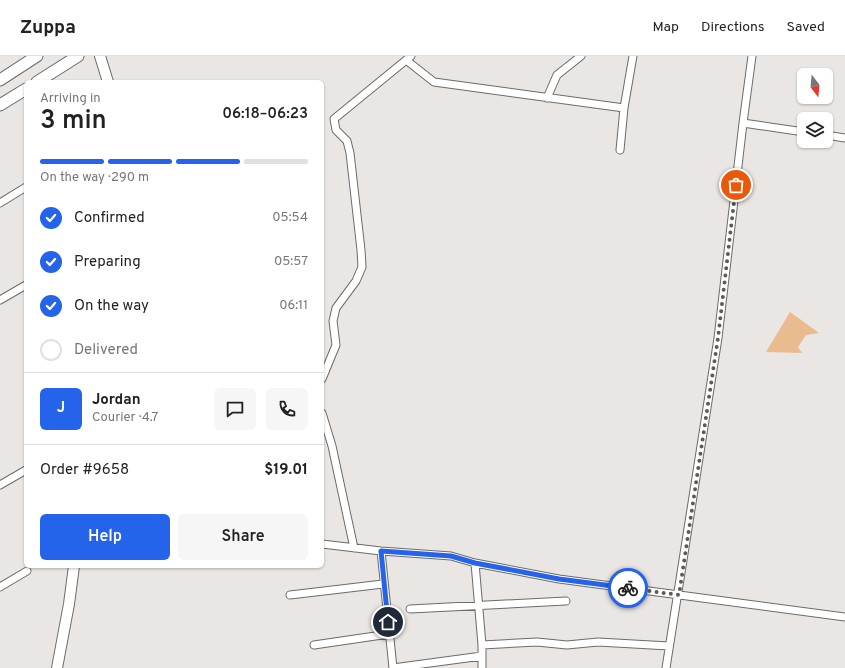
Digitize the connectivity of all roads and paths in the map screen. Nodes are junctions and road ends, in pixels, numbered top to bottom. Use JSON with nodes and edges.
{"nodes":[{"id":1,"x":37,"y":56,"type":"edge"},
{"id":2,"x":78,"y":56,"type":"edge"},
{"id":3,"x":100,"y":56,"type":"edge"},
{"id":4,"x":581,"y":56,"type":"edge"},
{"id":5,"x":633,"y":56,"type":"edge"},
{"id":6,"x":752,"y":56,"type":"edge"},
{"id":7,"x":409,"y":58,"type":"edge"},
{"id":8,"x":0,"y":80,"type":"edge"},
{"id":9,"x":40,"y":80,"type":"edge"},
{"id":10,"x":107,"y":80,"type":"edge"},
{"id":11,"x":24,"y":90,"type":"edge"},
{"id":12,"x":547,"y":98,"type":"junction"},
{"id":13,"x":0,"y":105,"type":"edge"},
{"id":14,"x":624,"y":108,"type":"junction"},
{"id":15,"x":743,"y":123,"type":"junction"},
{"id":16,"x":797,"y":131,"type":"edge"},
{"id":17,"x":833,"y":136,"type":"edge"},
{"id":18,"x":845,"y":138,"type":"edge"},
{"id":19,"x":620,"y":150,"type":"dead end"},
{"id":20,"x":24,"y":187,"type":"edge"},
{"id":21,"x":0,"y":203,"type":"edge"},
{"id":22,"x":24,"y":286,"type":"edge"},
{"id":23,"x":0,"y":300,"type":"edge"},
{"id":24,"x":324,"y":374,"type":"edge"},
{"id":25,"x":324,"y":419,"type":"edge"},
{"id":26,"x":24,"y":471,"type":"edge"},
{"id":27,"x":0,"y":485,"type":"edge"},
{"id":28,"x":324,"y":544,"type":"edge"},
{"id":29,"x":354,"y":548,"type":"junction"},
{"id":30,"x":381,"y":551,"type":"junction"},
{"id":31,"x":475,"y":563,"type":"junction"},
{"id":32,"x":74,"y":568,"type":"edge"},
{"id":33,"x":27,"y":571,"type":"dead end"},
{"id":34,"x":383,"y":584,"type":"junction"},
{"id":35,"x":0,"y":587,"type":"edge"},
{"id":36,"x":290,"y":595,"type":"dead end"},
{"id":37,"x":679,"y":595,"type":"junction"},
{"id":38,"x":566,"y":601,"type":"dead end"},
{"id":39,"x":478,"y":605,"type":"junction"},
{"id":40,"x":410,"y":609,"type":"dead end"},
{"id":41,"x":845,"y":617,"type":"edge"},
{"id":42,"x":389,"y":634,"type":"junction"},
{"id":43,"x":314,"y":645,"type":"dead end"},
{"id":44,"x":482,"y":645,"type":"junction"},
{"id":45,"x":669,"y":646,"type":"junction"},
{"id":46,"x":482,"y":656,"type":"junction"},
{"id":47,"x":56,"y":668,"type":"edge"},
{"id":48,"x":393,"y":668,"type":"edge"},
{"id":49,"x":482,"y":668,"type":"edge"},
{"id":50,"x":666,"y":668,"type":"edge"}],
"edges":[{"from":1,"to":8,"type":"main road"},
{"from":2,"to":9,"type":"main road"},
{"from":3,"to":10,"type":"street"},
{"from":4,"to":12,"type":"street"},
{"from":5,"to":14,"type":"street"},
{"from":6,"to":15,"type":"street"},
{"from":7,"to":12,"type":"street"},
{"from":7,"to":24,"type":"street"},
{"from":11,"to":13,"type":"main road"},
{"from":12,"to":14,"type":"street"},
{"from":14,"to":19,"type":"street"},
{"from":15,"to":16,"type":"street"},
{"from":15,"to":37,"type":"street"},
{"from":17,"to":18,"type":"street"},
{"from":20,"to":21,"type":"street"},
{"from":22,"to":23,"type":"street"},
{"from":25,"to":29,"type":"street"},
{"from":26,"to":27,"type":"street"},
{"from":28,"to":29,"type":"street"},
{"from":29,"to":30,"type":"street"},
{"from":30,"to":31,"type":"street"},
{"from":30,"to":34,"type":"street"},
{"from":31,"to":37,"type":"street"},
{"from":31,"to":39,"type":"street"},
{"from":32,"to":47,"type":"street"},
{"from":33,"to":35,"type":"street"},
{"from":34,"to":36,"type":"street"},
{"from":34,"to":42,"type":"street"},
{"from":37,"to":41,"type":"street"},
{"from":37,"to":45,"type":"street"},
{"from":38,"to":39,"type":"street"},
{"from":39,"to":40,"type":"street"},
{"from":39,"to":44,"type":"street"},
{"from":42,"to":43,"type":"street"},
{"from":42,"to":48,"type":"street"},
{"from":44,"to":45,"type":"street"},
{"from":44,"to":46,"type":"street"},
{"from":45,"to":50,"type":"street"},
{"from":46,"to":48,"type":"street"},
{"from":46,"to":49,"type":"street"}]}
